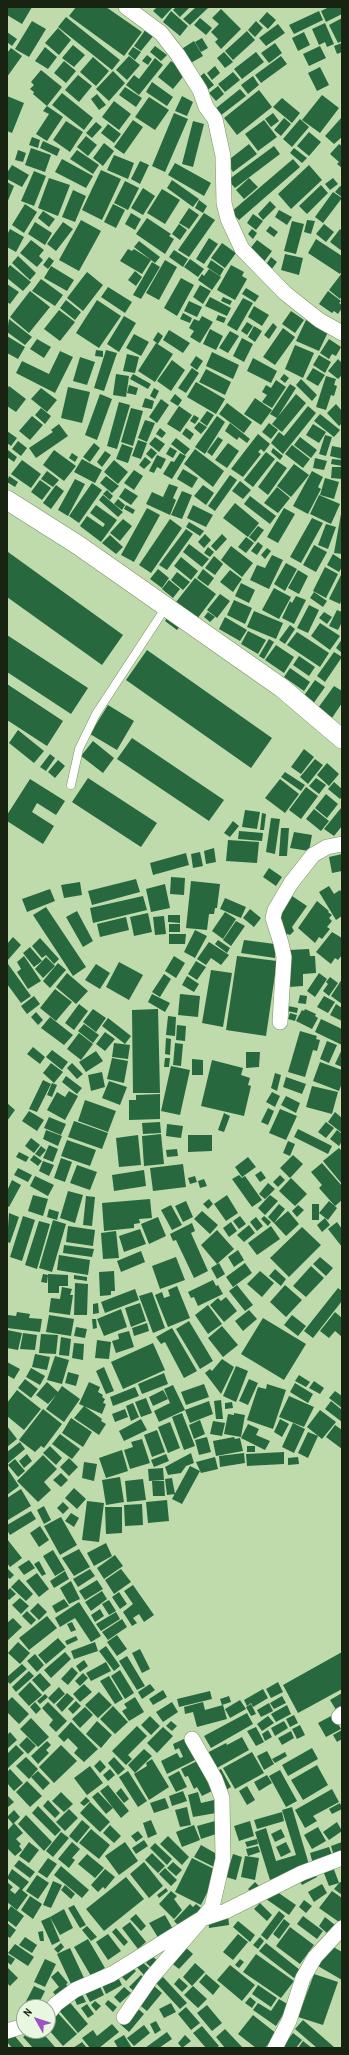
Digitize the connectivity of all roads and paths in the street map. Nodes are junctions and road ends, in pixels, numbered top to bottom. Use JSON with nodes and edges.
{"nodes":[{"id":1,"x":126,"y":7,"type":"edge"},
{"id":2,"x":342,"y":333,"type":"edge"},
{"id":3,"x":7,"y":500,"type":"edge"},
{"id":4,"x":166,"y":607,"type":"junction"},
{"id":5,"x":342,"y":739,"type":"edge"},
{"id":6,"x":71,"y":785,"type":"dead end"},
{"id":7,"x":342,"y":844,"type":"edge"},
{"id":8,"x":280,"y":1022,"type":"dead end"},
{"id":9,"x":192,"y":1739,"type":"dead end"},
{"id":10,"x":342,"y":1858,"type":"edge"},
{"id":11,"x":199,"y":1920,"type":"junction"},
{"id":12,"x":342,"y":1928,"type":"edge"},
{"id":13,"x":56,"y":2004,"type":"edge"},
{"id":14,"x":124,"y":2016,"type":"dead end"},
{"id":15,"x":275,"y":2048,"type":"edge"}],
"edges":[{"from":1,"to":2,"type":"street"},
{"from":3,"to":4,"type":"street"},
{"from":4,"to":5,"type":"street"},
{"from":4,"to":6,"type":"lane"},
{"from":7,"to":8,"type":"street"},
{"from":9,"to":11,"type":"street"},
{"from":10,"to":11,"type":"street"},
{"from":11,"to":13,"type":"street"},
{"from":11,"to":14,"type":"street"},
{"from":12,"to":15,"type":"street"}]}
